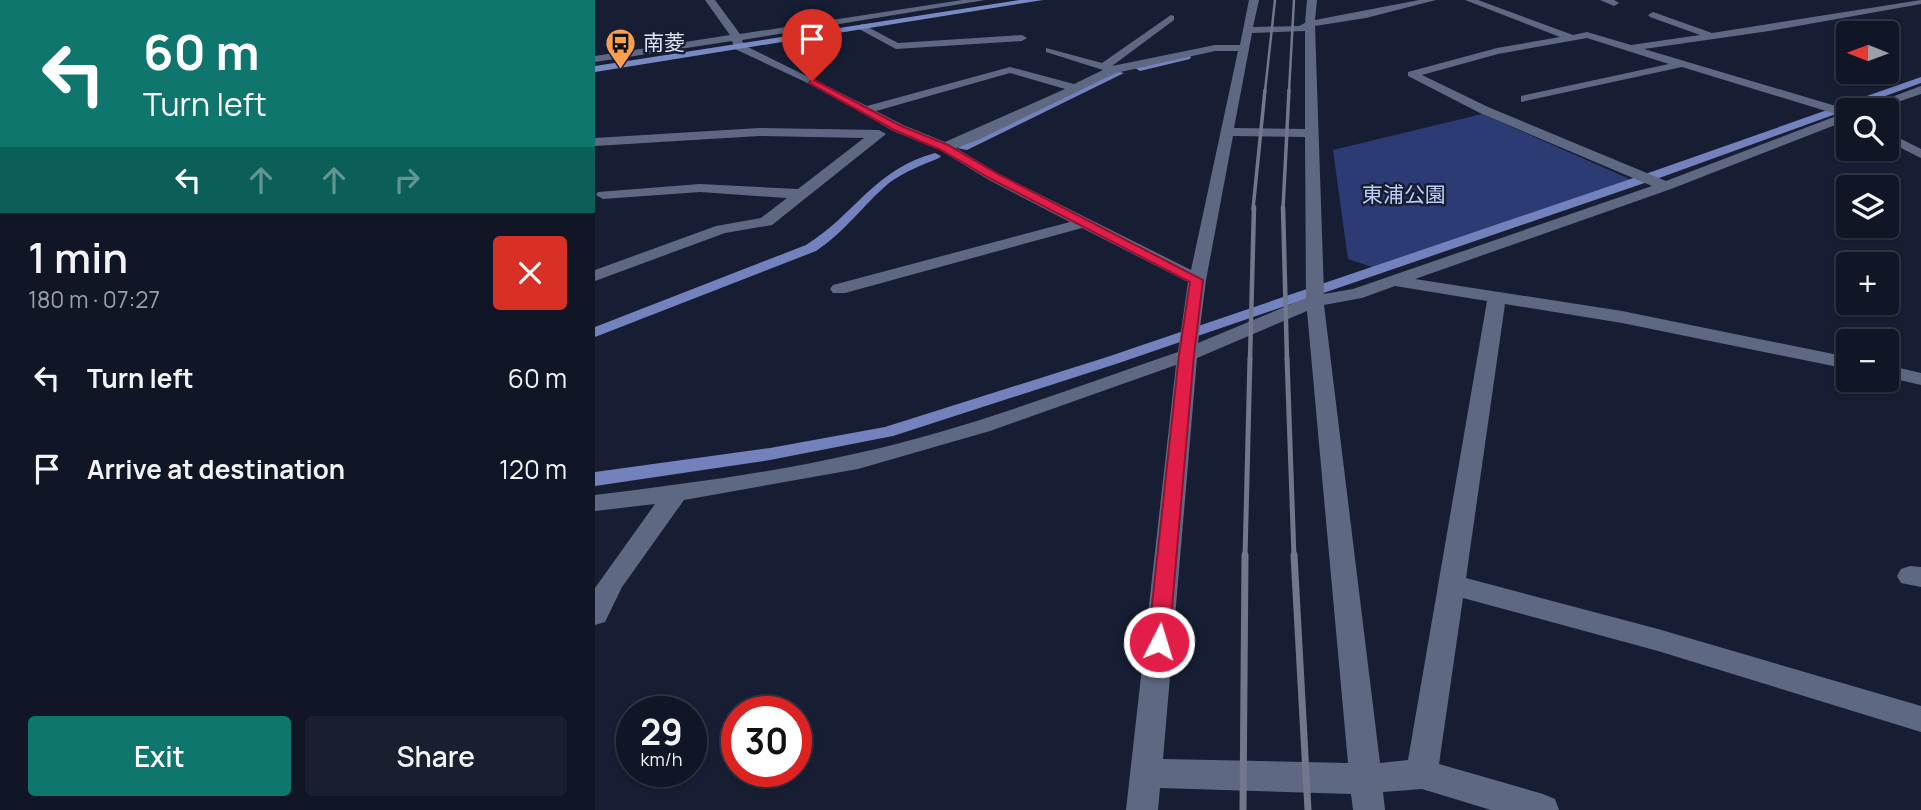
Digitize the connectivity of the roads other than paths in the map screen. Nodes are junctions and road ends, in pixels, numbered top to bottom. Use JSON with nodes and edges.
{"nodes":[{"id":1,"x":710,"y":0,"type":"edge"},
{"id":2,"x":980,"y":0,"type":"edge"},
{"id":3,"x":1038,"y":0,"type":"edge"},
{"id":4,"x":1254,"y":0,"type":"edge"},
{"id":5,"x":1312,"y":0,"type":"edge"},
{"id":6,"x":1431,"y":0,"type":"edge"},
{"id":7,"x":1470,"y":0,"type":"edge"},
{"id":8,"x":1897,"y":0,"type":"edge"},
{"id":9,"x":1016,"y":1,"type":"edge"},
{"id":10,"x":1921,"y":1,"type":"edge"},
{"id":11,"x":1909,"y":3,"type":"junction"},
{"id":12,"x":872,"y":7,"type":"dead end"},
{"id":13,"x":1921,"y":7,"type":"edge"},
{"id":14,"x":881,"y":15,"type":"junction"},
{"id":15,"x":1653,"y":15,"type":"dead end"},
{"id":16,"x":1171,"y":18,"type":"dead end"},
{"id":17,"x":894,"y":21,"type":"junction"},
{"id":18,"x":1310,"y":24,"type":"junction"},
{"id":19,"x":862,"y":26,"type":"junction"},
{"id":20,"x":1134,"y":29,"type":"dead end"},
{"id":21,"x":1248,"y":30,"type":"junction"},
{"id":22,"x":1153,"y":31,"type":"junction"},
{"id":23,"x":1713,"y":36,"type":"junction"},
{"id":24,"x":1022,"y":38,"type":"dead end"},
{"id":25,"x":1570,"y":38,"type":"junction"},
{"id":26,"x":738,"y":42,"type":"junction"},
{"id":27,"x":1244,"y":48,"type":"junction"},
{"id":28,"x":1629,"y":48,"type":"junction"},
{"id":29,"x":1050,"y":50,"type":"dead end"},
{"id":30,"x":595,"y":59,"type":"edge"},
{"id":31,"x":1682,"y":64,"type":"junction"},
{"id":32,"x":595,"y":69,"type":"edge"},
{"id":33,"x":1108,"y":69,"type":"junction"},
{"id":34,"x":1076,"y":88,"type":"junction"},
{"id":35,"x":1921,"y":90,"type":"edge"},
{"id":36,"x":1898,"y":98,"type":"edge"},
{"id":37,"x":1525,"y":99,"type":"dead end"},
{"id":38,"x":865,"y":110,"type":"junction"},
{"id":39,"x":1836,"y":112,"type":"edge"},
{"id":40,"x":1836,"y":121,"type":"edge"},
{"id":41,"x":898,"y":128,"type":"junction"},
{"id":42,"x":1227,"y":132,"type":"junction"},
{"id":43,"x":1312,"y":133,"type":"junction"},
{"id":44,"x":874,"y":136,"type":"junction"},
{"id":45,"x":595,"y":142,"type":"edge"},
{"id":46,"x":1899,"y":142,"type":"edge"},
{"id":47,"x":945,"y":147,"type":"junction"},
{"id":48,"x":1921,"y":154,"type":"edge"},
{"id":49,"x":1665,"y":186,"type":"junction"},
{"id":50,"x":801,"y":194,"type":"junction"},
{"id":51,"x":603,"y":195,"type":"dead end"},
{"id":52,"x":1086,"y":222,"type":"junction"},
{"id":53,"x":595,"y":276,"type":"edge"},
{"id":54,"x":1197,"y":280,"type":"junction"},
{"id":55,"x":1395,"y":281,"type":"junction"},
{"id":56,"x":839,"y":289,"type":"dead end"},
{"id":57,"x":1497,"y":297,"type":"junction"},
{"id":58,"x":1315,"y":300,"type":"junction"},
{"id":59,"x":1187,"y":355,"type":"junction"},
{"id":60,"x":1836,"y":361,"type":"edge"},
{"id":61,"x":1899,"y":374,"type":"edge"},
{"id":62,"x":1921,"y":379,"type":"edge"},
{"id":63,"x":676,"y":493,"type":"junction"},
{"id":64,"x":595,"y":503,"type":"edge"},
{"id":65,"x":1452,"y":584,"type":"junction"},
{"id":66,"x":595,"y":614,"type":"edge"},
{"id":67,"x":1921,"y":719,"type":"edge"},
{"id":68,"x":1146,"y":773,"type":"junction"},
{"id":69,"x":1422,"y":774,"type":"junction"},
{"id":70,"x":1367,"y":794,"type":"edge"},
{"id":71,"x":1142,"y":810,"type":"edge"},
{"id":72,"x":1543,"y":810,"type":"edge"}],
"edges":[{"from":1,"to":26,"type":"street"},
{"from":2,"to":14,"type":"street"},
{"from":3,"to":9,"type":"main road"},
{"from":4,"to":21,"type":"street"},
{"from":5,"to":18,"type":"street"},
{"from":6,"to":18,"type":"street"},
{"from":7,"to":25,"type":"street"},
{"from":8,"to":11,"type":"street"},
{"from":9,"to":17,"type":"main road"},
{"from":10,"to":11,"type":"street"},
{"from":11,"to":13,"type":"street"},
{"from":11,"to":23,"type":"street"},
{"from":12,"to":14,"type":"street"},
{"from":14,"to":17,"type":"street"},
{"from":14,"to":26,"type":"street"},
{"from":15,"to":23,"type":"street"},
{"from":16,"to":22,"type":"street"},
{"from":17,"to":19,"type":"main road"},
{"from":18,"to":21,"type":"street"},
{"from":18,"to":43,"type":"street"},
{"from":19,"to":24,"type":"street"},
{"from":19,"to":26,"type":"main road"},
{"from":20,"to":22,"type":"street"},
{"from":21,"to":27,"type":"street"},
{"from":22,"to":33,"type":"street"},
{"from":23,"to":28,"type":"street"},
{"from":25,"to":28,"type":"street"},
{"from":25,"to":49,"type":"street"},
{"from":26,"to":30,"type":"street"},
{"from":26,"to":32,"type":"main road"},
{"from":26,"to":38,"type":"street"},
{"from":27,"to":33,"type":"street"},
{"from":27,"to":42,"type":"street"},
{"from":28,"to":31,"type":"street"},
{"from":29,"to":33,"type":"street"},
{"from":31,"to":37,"type":"street"},
{"from":31,"to":39,"type":"street"},
{"from":33,"to":34,"type":"street"},
{"from":34,"to":38,"type":"street"},
{"from":34,"to":47,"type":"street"},
{"from":35,"to":36,"type":"street"},
{"from":38,"to":41,"type":"street"},
{"from":40,"to":49,"type":"street"},
{"from":41,"to":44,"type":"street"},
{"from":41,"to":47,"type":"street"},
{"from":42,"to":43,"type":"street"},
{"from":42,"to":54,"type":"street"},
{"from":43,"to":58,"type":"street"},
{"from":44,"to":45,"type":"street"},
{"from":44,"to":50,"type":"street"},
{"from":46,"to":48,"type":"street"},
{"from":47,"to":52,"type":"street"},
{"from":49,"to":55,"type":"street"},
{"from":50,"to":51,"type":"street"},
{"from":50,"to":53,"type":"street"},
{"from":52,"to":54,"type":"street"},
{"from":52,"to":56,"type":"street"},
{"from":54,"to":59,"type":"street"},
{"from":55,"to":57,"type":"street"},
{"from":55,"to":58,"type":"street"},
{"from":57,"to":60,"type":"street"},
{"from":57,"to":65,"type":"street"},
{"from":58,"to":59,"type":"street"},
{"from":58,"to":70,"type":"street"},
{"from":59,"to":63,"type":"street"},
{"from":59,"to":68,"type":"street"},
{"from":61,"to":62,"type":"street"},
{"from":63,"to":64,"type":"street"},
{"from":63,"to":66,"type":"street"},
{"from":65,"to":67,"type":"street"},
{"from":65,"to":69,"type":"street"},
{"from":68,"to":70,"type":"street"},
{"from":68,"to":71,"type":"street"},
{"from":69,"to":70,"type":"street"},
{"from":69,"to":72,"type":"street"}]}
